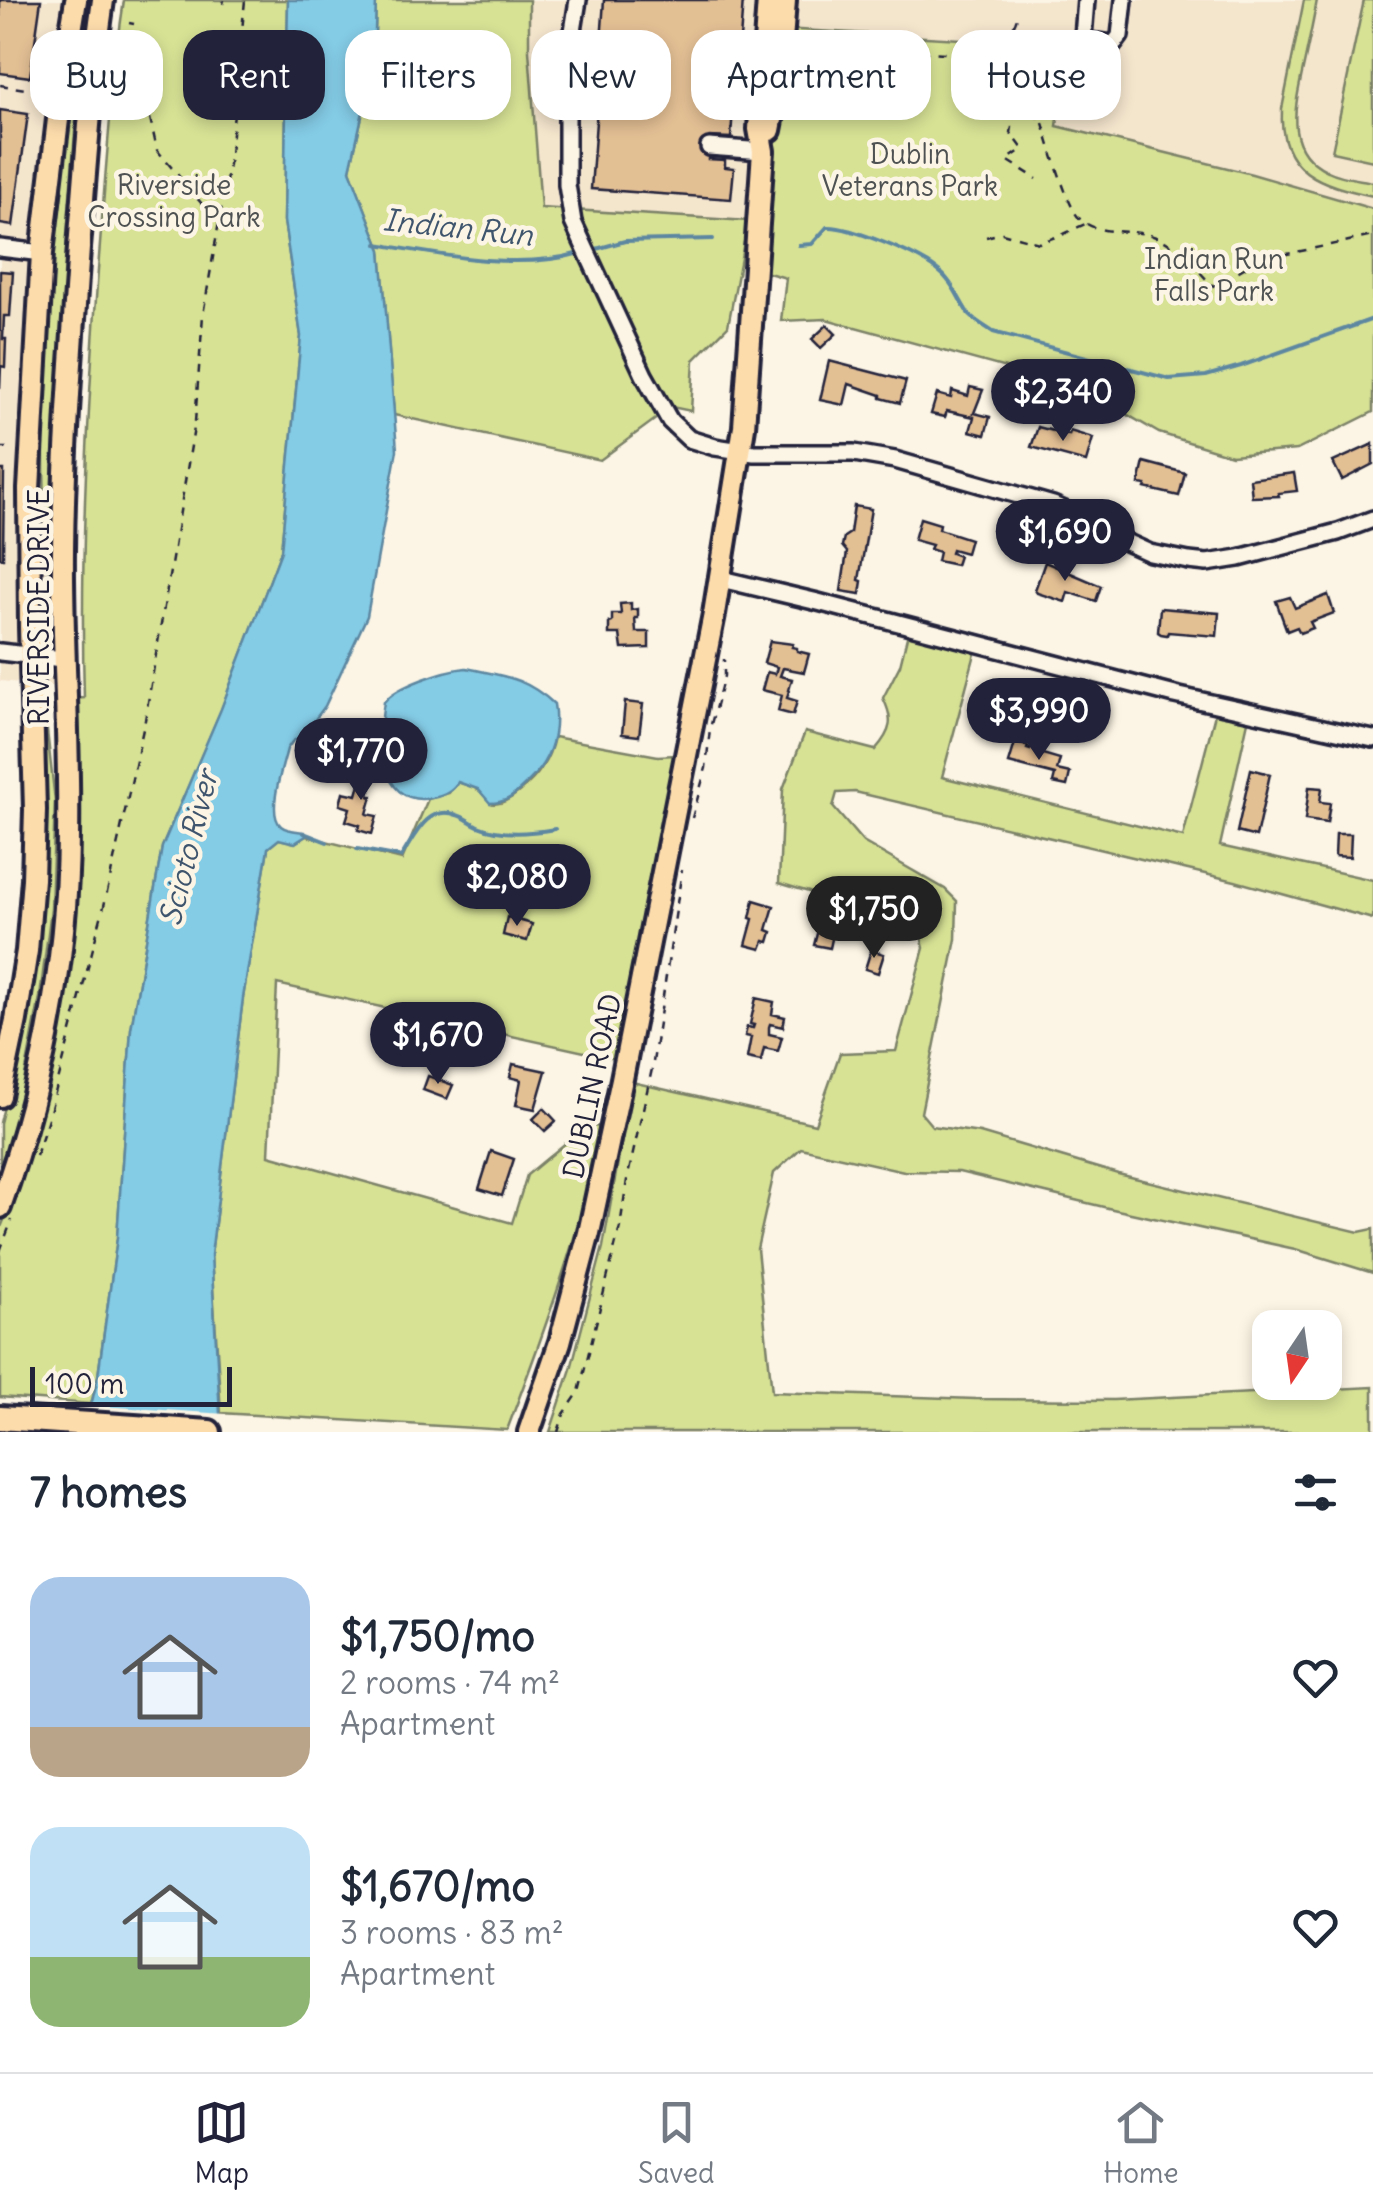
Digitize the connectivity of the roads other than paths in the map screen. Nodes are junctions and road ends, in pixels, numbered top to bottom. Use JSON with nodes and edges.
{"nodes":[{"id":1,"x":76,"y":0,"type":"edge"},
{"id":2,"x":104,"y":0,"type":"edge"},
{"id":3,"x":578,"y":0,"type":"edge"},
{"id":4,"x":768,"y":0,"type":"edge"},
{"id":5,"x":784,"y":0,"type":"edge"},
{"id":6,"x":1086,"y":0,"type":"edge"},
{"id":7,"x":1124,"y":0,"type":"edge"},
{"id":8,"x":709,"y":147,"type":"dead end"},
{"id":9,"x":763,"y":151,"type":"junction"},
{"id":10,"x":0,"y":248,"type":"edge"},
{"id":11,"x":42,"y":253,"type":"junction"},
{"id":12,"x":741,"y":452,"type":"junction"},
{"id":13,"x":1373,"y":518,"type":"edge"},
{"id":14,"x":720,"y":579,"type":"junction"},
{"id":15,"x":0,"y":652,"type":"edge"},
{"id":16,"x":31,"y":656,"type":"junction"},
{"id":17,"x":63,"y":660,"type":"junction"},
{"id":18,"x":1373,"y":739,"type":"edge"},
{"id":19,"x":0,"y":1096,"type":"edge"},
{"id":20,"x":6,"y":1213,"type":"edge"},
{"id":21,"x":0,"y":1418,"type":"edge"},
{"id":22,"x":209,"y":1432,"type":"edge"},
{"id":23,"x":528,"y":1432,"type":"edge"}],
"edges":[{"from":1,"to":11,"type":"main road","name":"RIVERSIDE DRIVE"},
{"from":2,"to":17,"type":"main road","name":"RIVERSIDE DRIVE"},
{"from":3,"to":12,"type":"street"},
{"from":4,"to":9,"type":"main road"},
{"from":5,"to":9,"type":"main road"},
{"from":6,"to":7,"type":"street"},
{"from":8,"to":9,"type":"street"},
{"from":9,"to":12,"type":"main road","name":"DUBLIN ROAD"},
{"from":10,"to":11,"type":"street"},
{"from":11,"to":16,"type":"main road","name":"RIVERSIDE DRIVE"},
{"from":12,"to":13,"type":"street"},
{"from":12,"to":14,"type":"main road","name":"DUBLIN ROAD"},
{"from":14,"to":18,"type":"street"},
{"from":14,"to":23,"type":"main road","name":"DUBLIN ROAD"},
{"from":15,"to":16,"type":"street"},
{"from":16,"to":17,"type":"street"},
{"from":16,"to":19,"type":"main road","name":"RIVERSIDE DRIVE"},
{"from":17,"to":20,"type":"main road","name":"RIVERSIDE DRIVE"},
{"from":21,"to":22,"type":"highway"}]}
